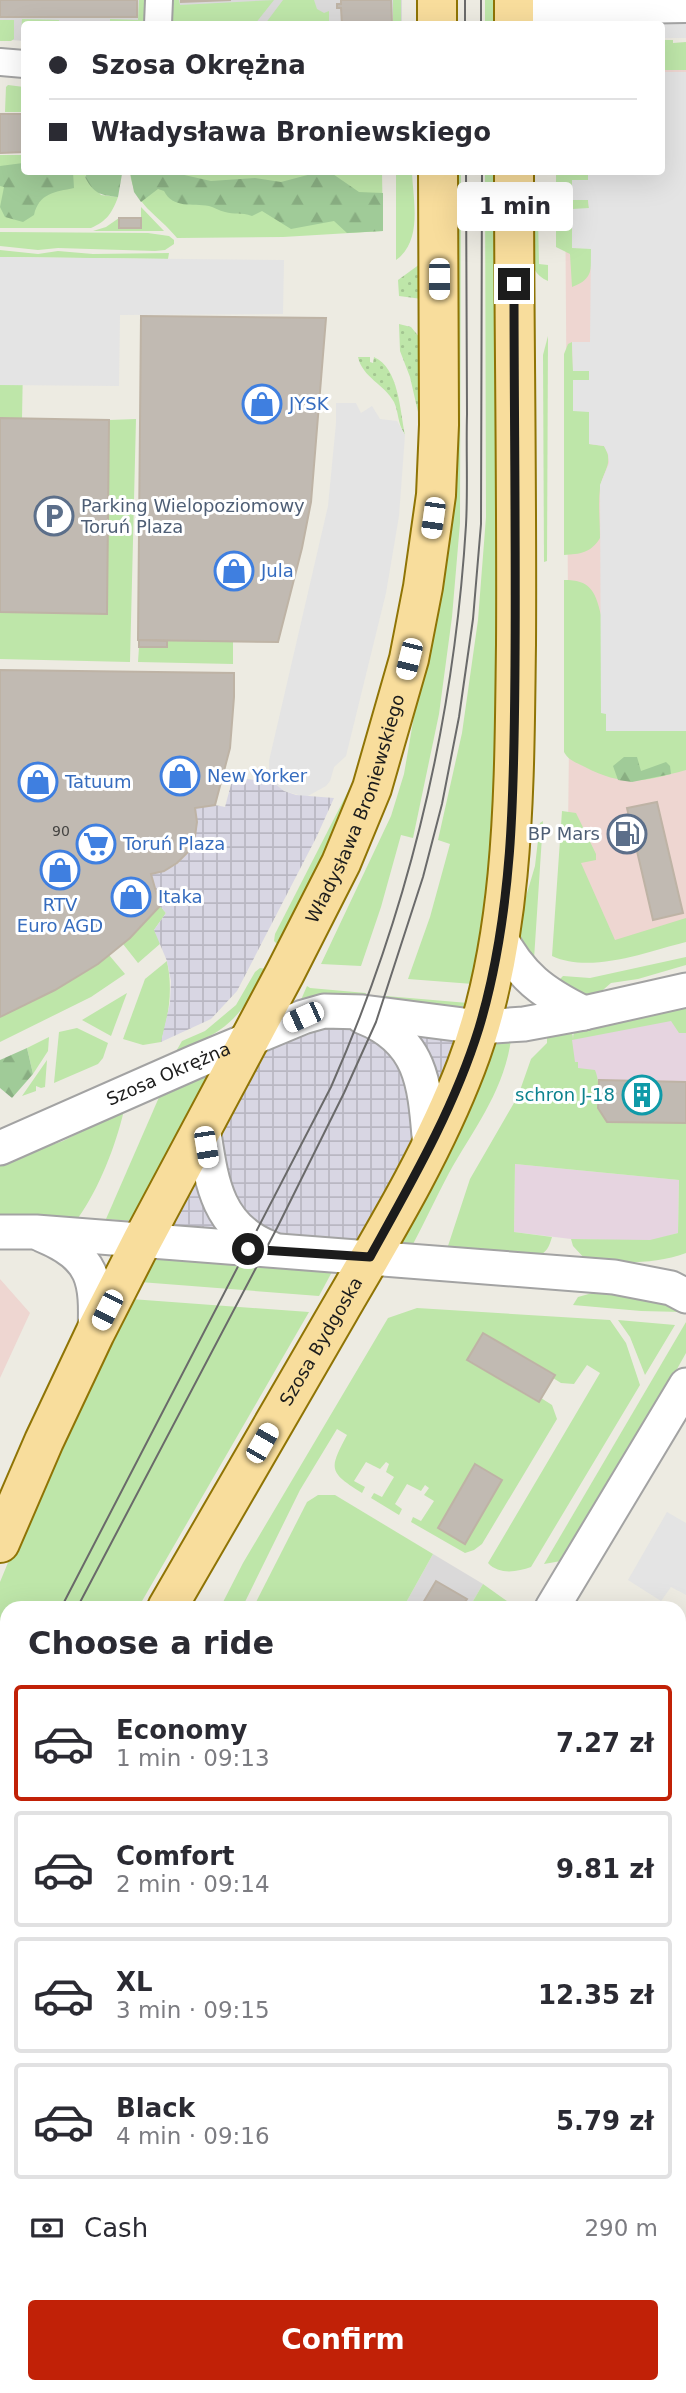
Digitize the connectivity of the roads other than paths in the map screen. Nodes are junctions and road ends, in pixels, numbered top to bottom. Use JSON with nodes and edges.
{"nodes":[{"id":1,"x":159,"y":0,"type":"edge"},
{"id":2,"x":437,"y":0,"type":"edge"},
{"id":3,"x":605,"y":5,"type":"edge"},
{"id":4,"x":686,"y":9,"type":"edge"},
{"id":5,"x":514,"y":12,"type":"edge"},
{"id":6,"x":158,"y":21,"type":"edge"},
{"id":7,"x":437,"y":21,"type":"edge"},
{"id":8,"x":0,"y":62,"type":"edge"},
{"id":9,"x":21,"y":64,"type":"edge"},
{"id":10,"x":438,"y":175,"type":"edge"},
{"id":11,"x":514,"y":175,"type":"edge"},
{"id":12,"x":499,"y":935,"type":"junction"},
{"id":13,"x":686,"y":990,"type":"edge"},
{"id":14,"x":340,"y":1010,"type":"junction"},
{"id":15,"x":584,"y":1013,"type":"junction"},
{"id":16,"x":479,"y":1027,"type":"junction"},
{"id":17,"x":250,"y":1040,"type":"junction"},
{"id":18,"x":203,"y":1127,"type":"junction"},
{"id":19,"x":0,"y":1148,"type":"edge"},
{"id":20,"x":430,"y":1148,"type":"junction"},
{"id":21,"x":0,"y":1232,"type":"edge"},
{"id":22,"x":36,"y":1233,"type":"junction"},
{"id":23,"x":142,"y":1241,"type":"junction"},
{"id":24,"x":282,"y":1252,"type":"junction"},
{"id":25,"x":370,"y":1257,"type":"junction"},
{"id":26,"x":686,"y":1266,"type":"edge"},
{"id":27,"x":614,"y":1277,"type":"junction"},
{"id":28,"x":686,"y":1296,"type":"edge"},
{"id":29,"x":95,"y":1333,"type":"junction"},
{"id":30,"x":686,"y":1385,"type":"edge"},
{"id":31,"x":0,"y":1543,"type":"edge"},
{"id":32,"x":171,"y":1601,"type":"edge"},
{"id":33,"x":556,"y":1601,"type":"edge"}],
"edges":[{"from":1,"to":6,"type":"street"},
{"from":2,"to":7,"type":"main road"},
{"from":3,"to":4,"type":"street"},
{"from":3,"to":5,"type":"street"},
{"from":8,"to":9,"type":"street"},
{"from":10,"to":17,"type":"main road","name":"Władysława Broniewskiego"},
{"from":11,"to":12,"type":"main road"},
{"from":12,"to":15,"type":"street"},
{"from":12,"to":16,"type":"main road"},
{"from":13,"to":15,"type":"street","name":"Szosa Okrężna"},
{"from":14,"to":16,"type":"street","name":"Szosa Okrężna"},
{"from":14,"to":17,"type":"street","name":"Szosa Okrężna"},
{"from":14,"to":20,"type":"street","name":"Szosa Okrężna"},
{"from":15,"to":16,"type":"street","name":"Szosa Okrężna"},
{"from":16,"to":20,"type":"main road"},
{"from":17,"to":18,"type":"main road","name":"Władysława Broniewskiego"},
{"from":17,"to":19,"type":"street","name":"Szosa Okrężna"},
{"from":18,"to":23,"type":"main road"},
{"from":18,"to":24,"type":"street"},
{"from":20,"to":25,"type":"main road","name":"Szosa Bydgoska"},
{"from":21,"to":22,"type":"street"},
{"from":22,"to":23,"type":"street"},
{"from":22,"to":29,"type":"street"},
{"from":23,"to":24,"type":"street"},
{"from":23,"to":29,"type":"main road"},
{"from":24,"to":25,"type":"street"},
{"from":25,"to":27,"type":"street"},
{"from":25,"to":32,"type":"main road","name":"Szosa Bydgoska"},
{"from":26,"to":27,"type":"street"},
{"from":27,"to":28,"type":"street"},
{"from":29,"to":31,"type":"main road"},
{"from":30,"to":33,"type":"street"}]}
